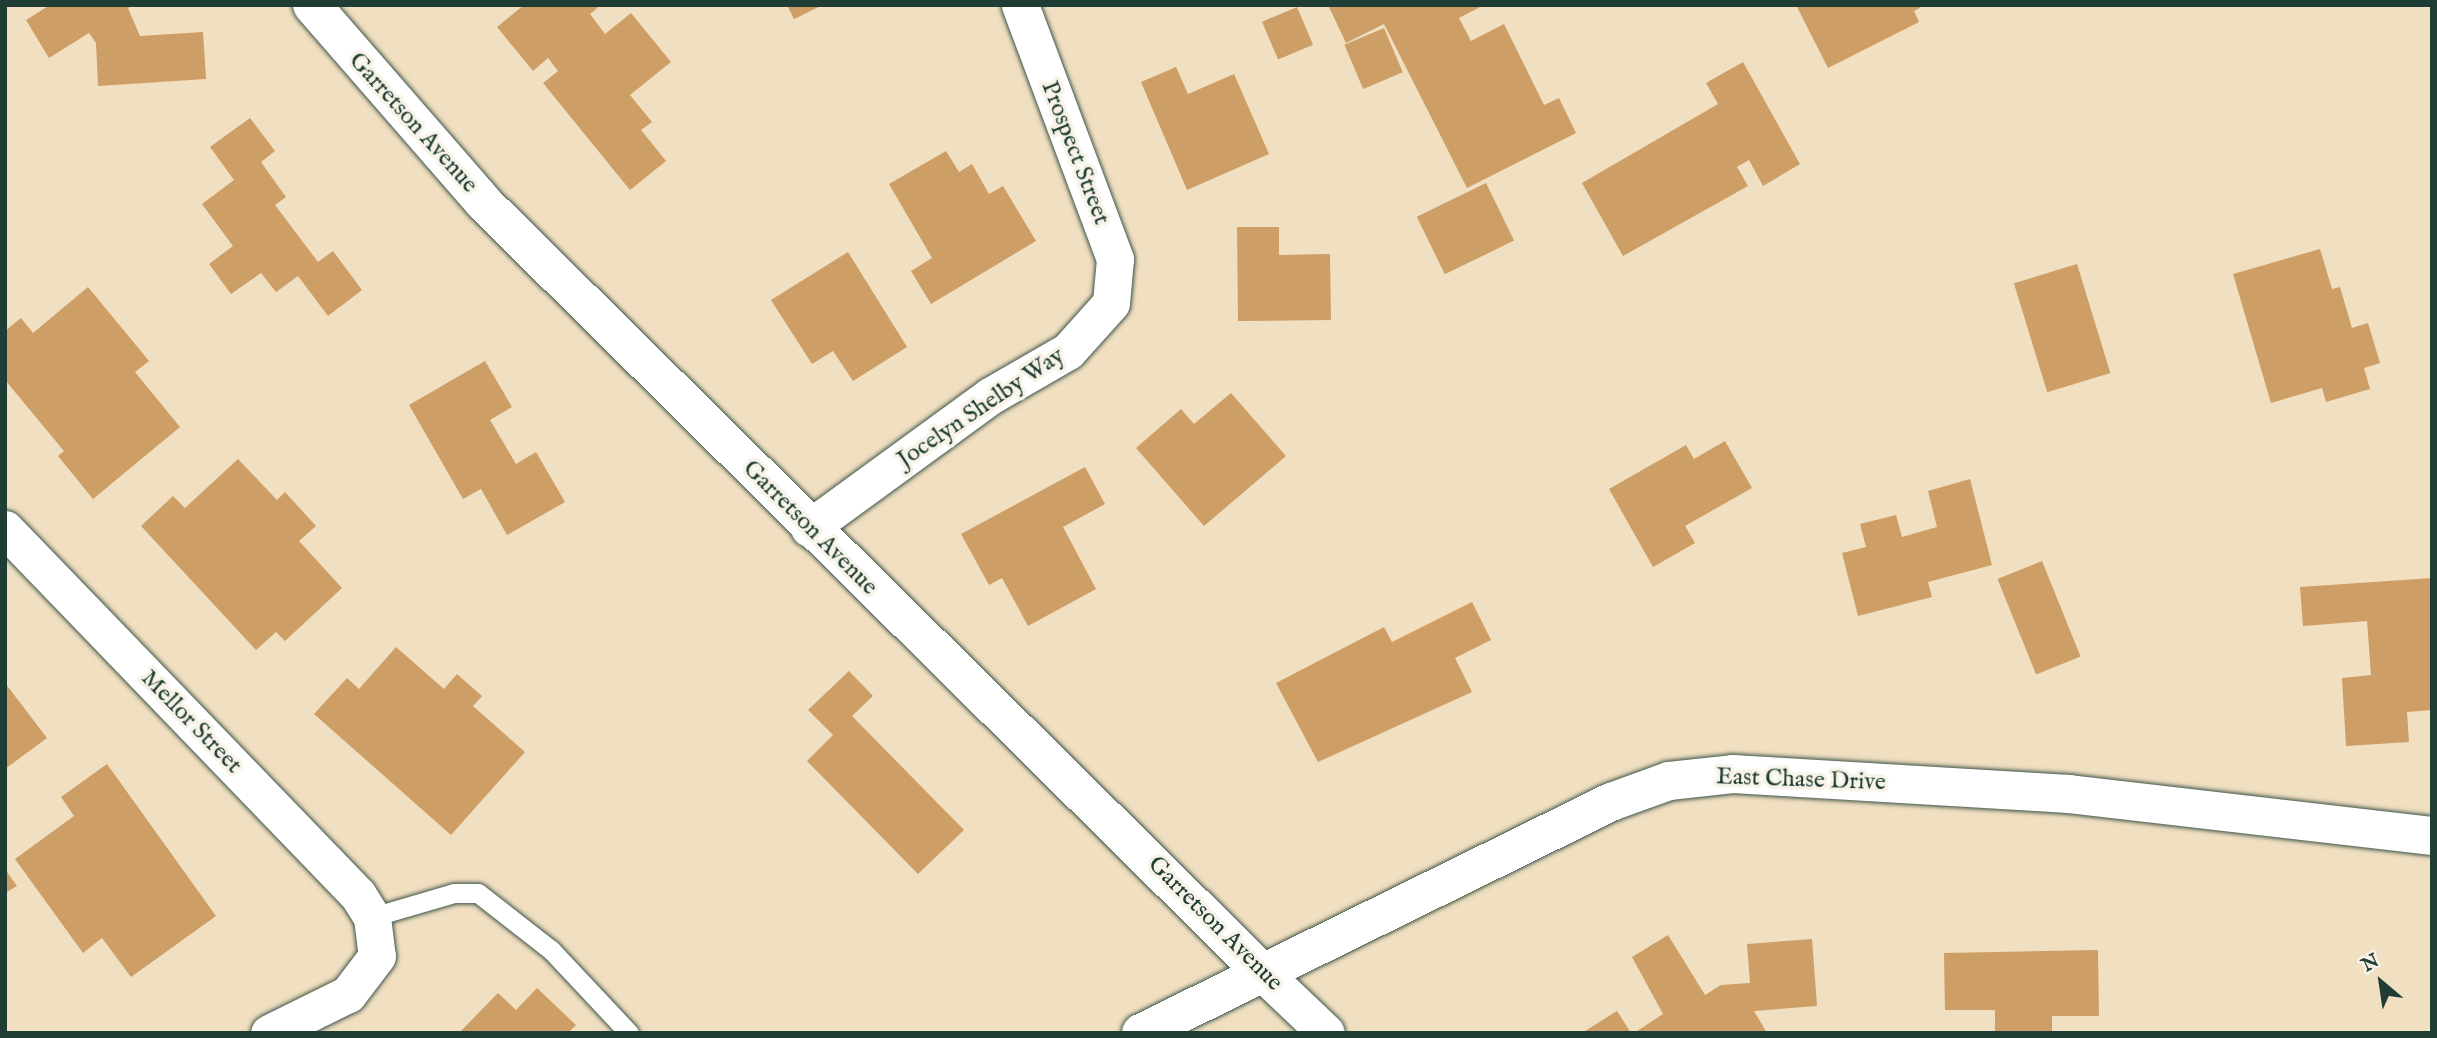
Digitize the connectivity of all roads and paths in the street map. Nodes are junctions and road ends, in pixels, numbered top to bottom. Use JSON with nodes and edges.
{"nodes":[{"id":1,"x":312,"y":5,"type":"edge"},
{"id":2,"x":1020,"y":5,"type":"edge"},
{"id":3,"x":1111,"y":303,"type":"joint"},
{"id":4,"x":809,"y":528,"type":"junction"},
{"id":5,"x":5,"y":529,"type":"edge"},
{"id":6,"x":2432,"y":836,"type":"edge"},
{"id":7,"x":372,"y":917,"type":"junction"},
{"id":8,"x":1262,"y":971,"type":"junction"},
{"id":9,"x":269,"y":1033,"type":"edge"},
{"id":10,"x":629,"y":1033,"type":"edge"},
{"id":11,"x":1140,"y":1033,"type":"edge"},
{"id":12,"x":1326,"y":1033,"type":"edge"}],
"edges":[{"from":1,"to":4,"type":"street","name":"Garretson Avenue"},
{"from":2,"to":3,"type":"street","name":"Prospect Street"},
{"from":3,"to":4,"type":"street","name":"Jocelyn Shelby Way"},
{"from":4,"to":8,"type":"street","name":"Garretson Avenue"},
{"from":5,"to":7,"type":"street","name":"Mellor Street"},
{"from":6,"to":8,"type":"street","name":"East Chase Drive"},
{"from":7,"to":9,"type":"street"},
{"from":7,"to":10,"type":"lane"},
{"from":8,"to":11,"type":"street","name":"East Chase Drive"},
{"from":8,"to":12,"type":"street","name":"Garretson Avenue"}]}
